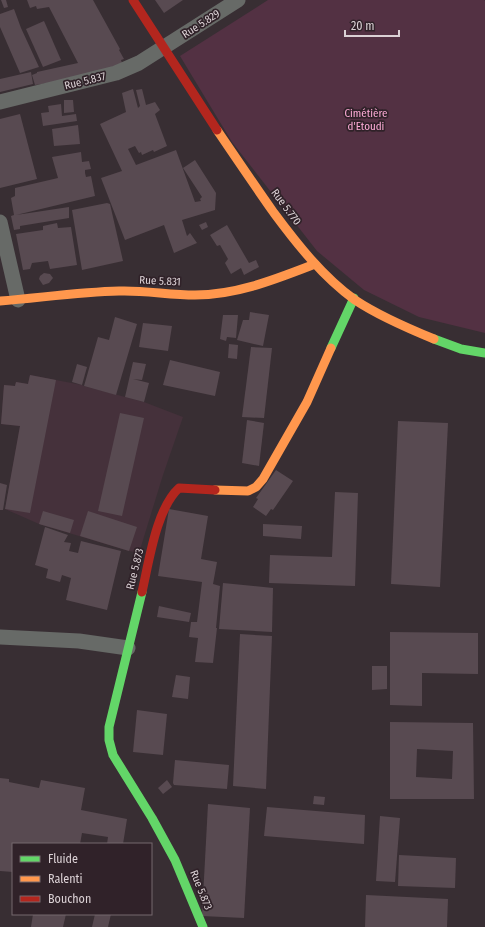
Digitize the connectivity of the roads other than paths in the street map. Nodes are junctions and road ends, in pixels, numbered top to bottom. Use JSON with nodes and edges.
{"nodes":[{"id":1,"x":133,"y":0,"type":"edge"},
{"id":2,"x":238,"y":0,"type":"edge"},
{"id":3,"x":164,"y":47,"type":"junction"},
{"id":4,"x":0,"y":102,"type":"edge"},
{"id":5,"x":0,"y":222,"type":"edge"},
{"id":6,"x":315,"y":264,"type":"junction"},
{"id":7,"x":354,"y":298,"type":"junction"},
{"id":8,"x":18,"y":300,"type":"junction"},
{"id":9,"x":0,"y":301,"type":"edge"},
{"id":10,"x":485,"y":353,"type":"edge"},
{"id":11,"x":0,"y":637,"type":"edge"},
{"id":12,"x":128,"y":648,"type":"junction"},
{"id":13,"x":203,"y":927,"type":"edge"}],
"edges":[{"from":1,"to":3,"type":"street","name":"Rue 5.770"},
{"from":2,"to":3,"type":"street","name":"Rue 5.829"},
{"from":3,"to":4,"type":"street","name":"Rue 5.837"},
{"from":3,"to":6,"type":"street","name":"Rue 5.770"},
{"from":5,"to":8,"type":"street"},
{"from":6,"to":7,"type":"street","name":"Rue 5.770"},
{"from":6,"to":8,"type":"street","name":"Rue 5.831"},
{"from":7,"to":10,"type":"street","name":"Rue 5.770"},
{"from":7,"to":12,"type":"street","name":"Rue 5.873"},
{"from":8,"to":9,"type":"street","name":"Rue 5.831"},
{"from":11,"to":12,"type":"street"},
{"from":12,"to":13,"type":"street","name":"Rue 5.873"}]}
